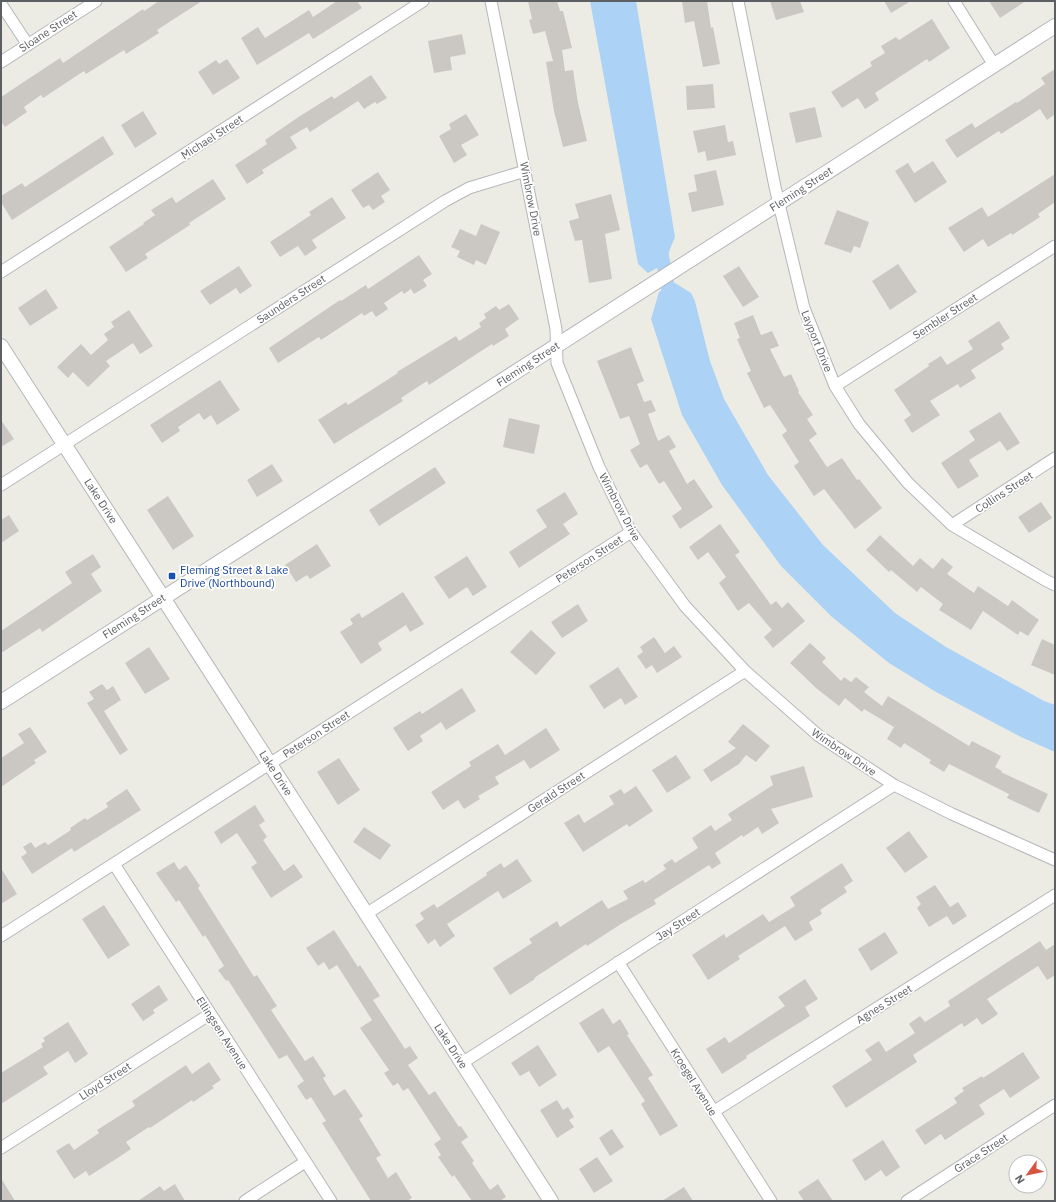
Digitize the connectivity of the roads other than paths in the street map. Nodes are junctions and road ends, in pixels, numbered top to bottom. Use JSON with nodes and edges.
{"nodes":[{"id":1,"x":96,"y":1,"type":"edge"},
{"id":2,"x":423,"y":1,"type":"edge"},
{"id":3,"x":491,"y":1,"type":"edge"},
{"id":4,"x":738,"y":1,"type":"edge"},
{"id":5,"x":954,"y":1,"type":"edge"},
{"id":6,"x":1,"y":4,"type":"edge"},
{"id":7,"x":1055,"y":26,"type":"edge"},
{"id":8,"x":28,"y":45,"type":"junction"},
{"id":9,"x":1,"y":62,"type":"edge"},
{"id":10,"x":994,"y":65,"type":"junction"},
{"id":11,"x":525,"y":171,"type":"junction"},
{"id":12,"x":778,"y":204,"type":"junction"},
{"id":13,"x":1055,"y":246,"type":"edge"},
{"id":14,"x":1,"y":272,"type":"edge"},
{"id":15,"x":557,"y":345,"type":"junction"},
{"id":16,"x":1,"y":346,"type":"edge"},
{"id":17,"x":835,"y":386,"type":"junction"},
{"id":18,"x":65,"y":444,"type":"junction"},
{"id":19,"x":1055,"y":458,"type":"edge"},
{"id":20,"x":1,"y":485,"type":"edge"},
{"id":21,"x":952,"y":525,"type":"junction"},
{"id":22,"x":631,"y":532,"type":"junction"},
{"id":23,"x":1055,"y":585,"type":"edge"},
{"id":24,"x":163,"y":598,"type":"junction"},
{"id":25,"x":745,"y":671,"type":"junction"},
{"id":26,"x":1,"y":702,"type":"edge"},
{"id":27,"x":270,"y":763,"type":"junction"},
{"id":28,"x":894,"y":785,"type":"junction"},
{"id":29,"x":1055,"y":860,"type":"edge"},
{"id":30,"x":114,"y":864,"type":"junction"},
{"id":31,"x":1055,"y":895,"type":"edge"},
{"id":32,"x":366,"y":914,"type":"junction"},
{"id":33,"x":1,"y":936,"type":"edge"},
{"id":34,"x":618,"y":962,"type":"junction"},
{"id":35,"x":210,"y":1014,"type":"junction"},
{"id":36,"x":462,"y":1063,"type":"junction"},
{"id":37,"x":1055,"y":1105,"type":"edge"},
{"id":38,"x":713,"y":1112,"type":"junction"},
{"id":39,"x":1,"y":1148,"type":"edge"},
{"id":40,"x":305,"y":1162,"type":"junction"},
{"id":41,"x":245,"y":1201,"type":"edge"},
{"id":42,"x":330,"y":1201,"type":"edge"},
{"id":43,"x":551,"y":1201,"type":"edge"},
{"id":44,"x":770,"y":1201,"type":"edge"},
{"id":45,"x":907,"y":1201,"type":"edge"}],
"edges":[{"from":1,"to":8,"type":"street","name":"Sloane Street"},
{"from":2,"to":14,"type":"street","name":"Michael Street"},
{"from":3,"to":11,"type":"street","name":"Wimbrow Drive"},
{"from":4,"to":12,"type":"street","name":"Layport Drive"},
{"from":5,"to":10,"type":"street"},
{"from":6,"to":8,"type":"street"},
{"from":7,"to":10,"type":"street","name":"Fleming Street"},
{"from":8,"to":9,"type":"street","name":"Sloane Street"},
{"from":10,"to":12,"type":"street","name":"Fleming Street"},
{"from":11,"to":15,"type":"street","name":"Wimbrow Drive"},
{"from":11,"to":18,"type":"street","name":"Saunders Street"},
{"from":12,"to":15,"type":"street","name":"Fleming Street"},
{"from":12,"to":17,"type":"street","name":"Layport Drive"},
{"from":13,"to":17,"type":"street","name":"Sembler Street"},
{"from":15,"to":22,"type":"street","name":"Wimbrow Drive"},
{"from":15,"to":24,"type":"street","name":"Fleming Street"},
{"from":16,"to":18,"type":"street","name":"Lake Drive"},
{"from":17,"to":21,"type":"street","name":"Layport Drive"},
{"from":18,"to":20,"type":"street","name":"Saunders Street"},
{"from":18,"to":24,"type":"street","name":"Lake Drive"},
{"from":19,"to":21,"type":"street","name":"Collins Street"},
{"from":21,"to":23,"type":"street","name":"Layport Drive"},
{"from":22,"to":25,"type":"street","name":"Wimbrow Drive"},
{"from":22,"to":27,"type":"street","name":"Peterson Street"},
{"from":24,"to":26,"type":"street","name":"Fleming Street"},
{"from":24,"to":27,"type":"street","name":"Lake Drive"},
{"from":25,"to":28,"type":"street","name":"Wimbrow Drive"},
{"from":25,"to":32,"type":"street","name":"Gerald Street"},
{"from":27,"to":30,"type":"street","name":"Peterson Street"},
{"from":27,"to":32,"type":"street","name":"Lake Drive"},
{"from":28,"to":29,"type":"street","name":"Wimbrow Drive"},
{"from":28,"to":34,"type":"street","name":"Jay Street"},
{"from":30,"to":33,"type":"street","name":"Peterson Street"},
{"from":30,"to":35,"type":"street","name":"Ellingsen Avenue"},
{"from":31,"to":38,"type":"street","name":"Agnes Street"},
{"from":32,"to":36,"type":"street","name":"Lake Drive"},
{"from":34,"to":36,"type":"street","name":"Jay Street"},
{"from":34,"to":38,"type":"street","name":"Kroegel Avenue"},
{"from":35,"to":39,"type":"street","name":"Lloyd Street"},
{"from":35,"to":40,"type":"street","name":"Ellingsen Avenue"},
{"from":36,"to":43,"type":"street","name":"Lake Drive"},
{"from":37,"to":45,"type":"street","name":"Grace Street"},
{"from":38,"to":44,"type":"street","name":"Kroegel Avenue"},
{"from":40,"to":41,"type":"street"},
{"from":40,"to":42,"type":"street","name":"Ellingsen Avenue"}]}
